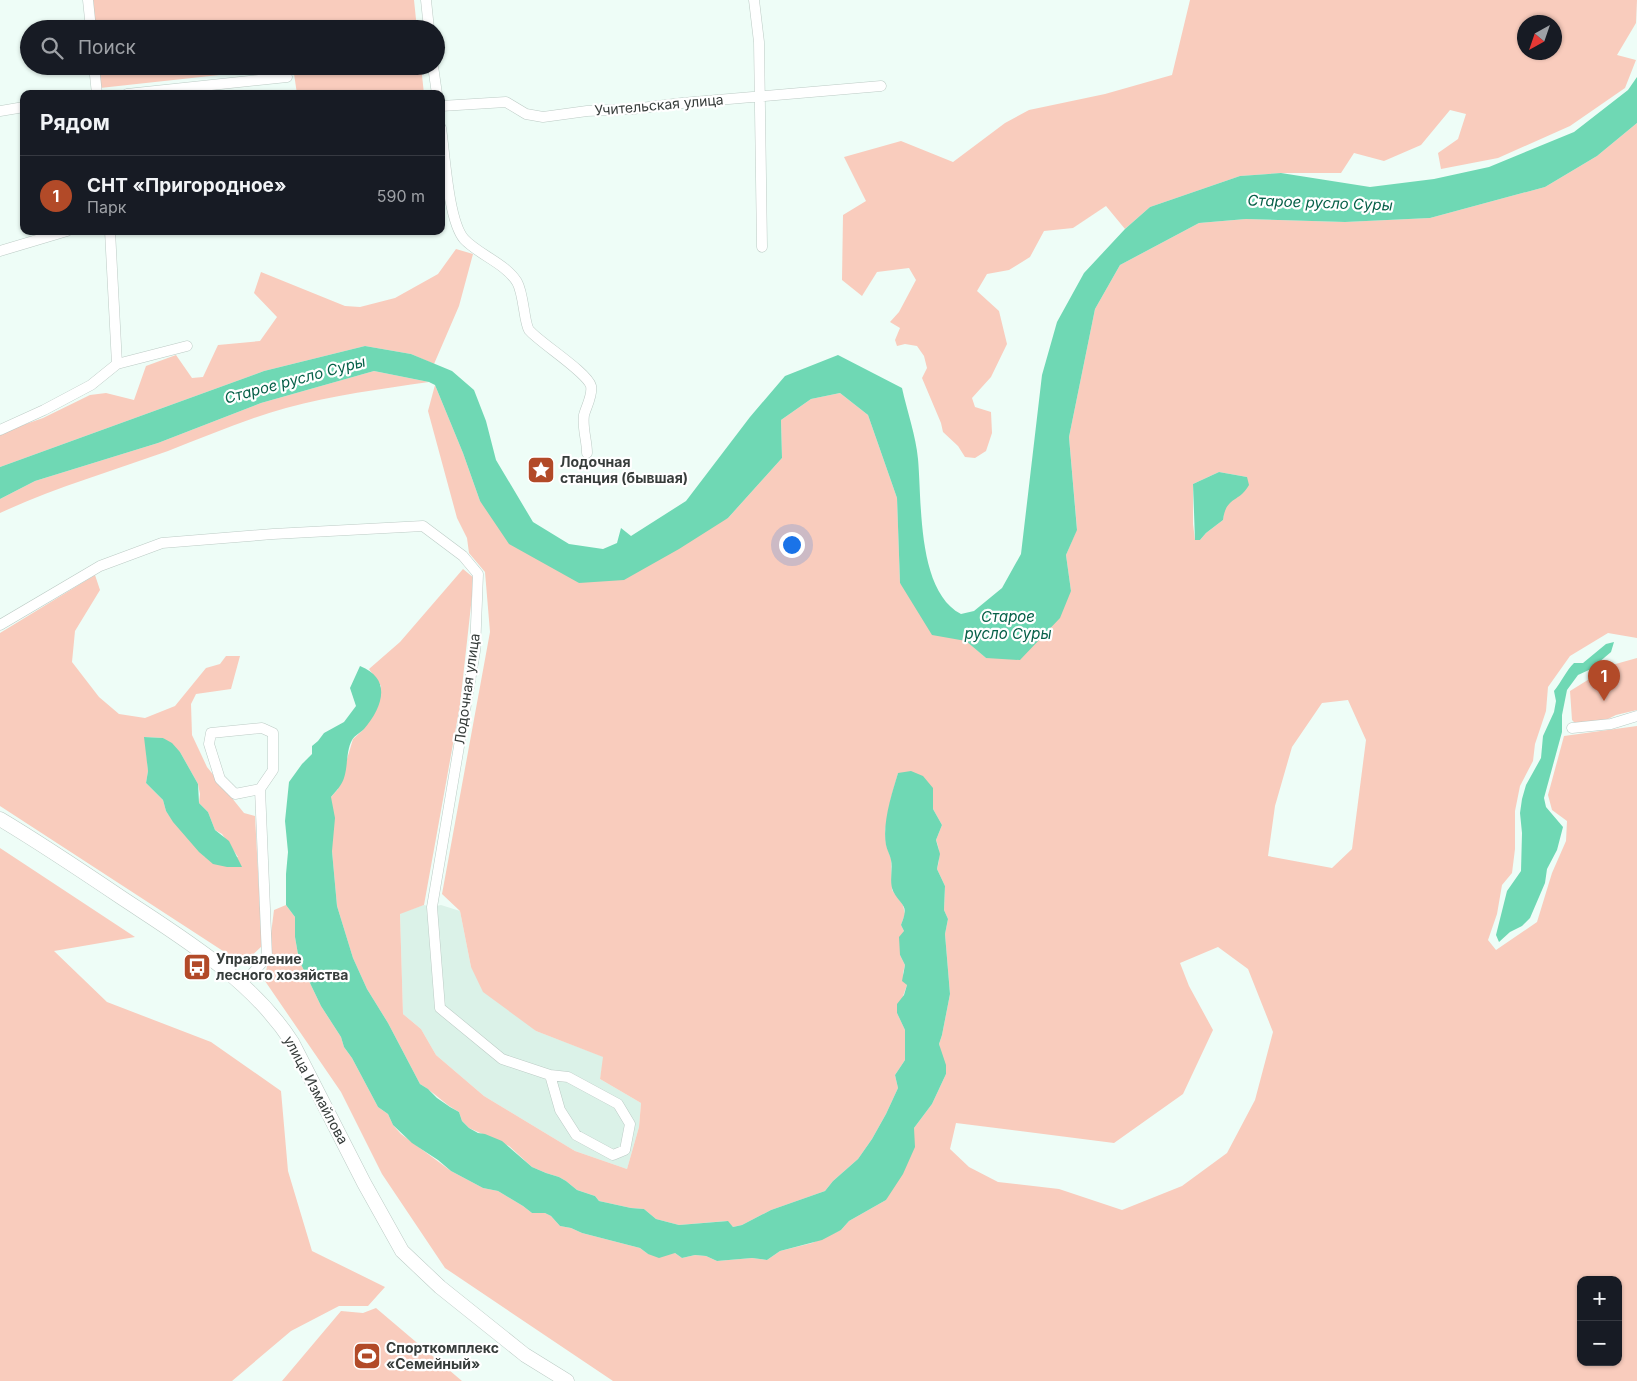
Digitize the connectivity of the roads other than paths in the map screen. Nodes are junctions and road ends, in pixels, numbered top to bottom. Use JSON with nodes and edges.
{"nodes":[{"id":1,"x":88,"y":0,"type":"edge"},
{"id":2,"x":426,"y":0,"type":"edge"},
{"id":3,"x":754,"y":0,"type":"edge"},
{"id":4,"x":90,"y":20,"type":"edge"},
{"id":5,"x":428,"y":20,"type":"edge"},
{"id":6,"x":95,"y":75,"type":"edge"},
{"id":7,"x":435,"y":75,"type":"edge"},
{"id":8,"x":288,"y":77,"type":"dead end"},
{"id":9,"x":881,"y":86,"type":"dead end"},
{"id":10,"x":97,"y":90,"type":"edge"},
{"id":11,"x":165,"y":90,"type":"edge"},
{"id":12,"x":437,"y":90,"type":"edge"},
{"id":13,"x":760,"y":97,"type":"junction"},
{"id":14,"x":445,"y":106,"type":"edge"},
{"id":15,"x":20,"y":108,"type":"edge"},
{"id":16,"x":0,"y":111,"type":"edge"},
{"id":17,"x":445,"y":158,"type":"edge"},
{"id":18,"x":54,"y":235,"type":"edge"},
{"id":19,"x":110,"y":235,"type":"edge"},
{"id":20,"x":762,"y":247,"type":"dead end"},
{"id":21,"x":0,"y":251,"type":"edge"},
{"id":22,"x":187,"y":346,"type":"dead end"},
{"id":23,"x":117,"y":364,"type":"junction"},
{"id":24,"x":0,"y":430,"type":"edge"},
{"id":25,"x":587,"y":453,"type":"dead end"},
{"id":26,"x":0,"y":625,"type":"edge"},
{"id":27,"x":1637,"y":716,"type":"edge"},
{"id":28,"x":1572,"y":728,"type":"dead end"},
{"id":29,"x":260,"y":788,"type":"junction"},
{"id":30,"x":0,"y":819,"type":"edge"},
{"id":31,"x":240,"y":983,"type":"junction"},
{"id":32,"x":550,"y":1075,"type":"junction"},
{"id":33,"x":567,"y":1381,"type":"edge"}],
"edges":[{"from":1,"to":4,"type":"street"},
{"from":2,"to":5,"type":"street"},
{"from":3,"to":13,"type":"street"},
{"from":6,"to":10,"type":"street"},
{"from":7,"to":12,"type":"street"},
{"from":8,"to":11,"type":"street"},
{"from":9,"to":13,"type":"street","name":"Учительская улица"},
{"from":13,"to":14,"type":"street","name":"Учительская улица"},
{"from":13,"to":20,"type":"street"},
{"from":15,"to":16,"type":"street"},
{"from":17,"to":25,"type":"street"},
{"from":18,"to":21,"type":"street"},
{"from":19,"to":23,"type":"street"},
{"from":22,"to":23,"type":"street"},
{"from":23,"to":24,"type":"street"},
{"from":26,"to":32,"type":"street","name":"Лодочная улица"},
{"from":27,"to":28,"type":"street"},
{"from":29,"to":29,"type":"street"},
{"from":29,"to":31,"type":"street"},
{"from":30,"to":31,"type":"main road","name":"улица Измайлова"},
{"from":31,"to":33,"type":"main road","name":"улица Измайлова"},
{"from":32,"to":32,"type":"street","name":"Лодочная улица"}]}
